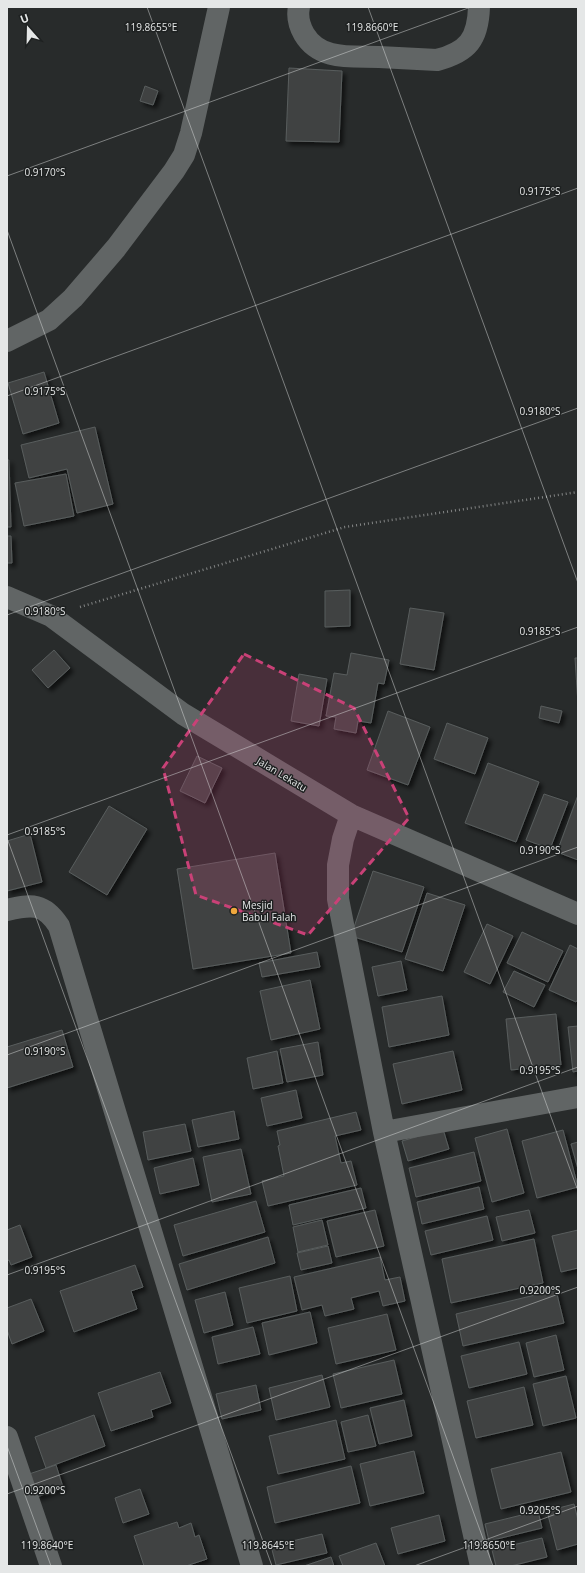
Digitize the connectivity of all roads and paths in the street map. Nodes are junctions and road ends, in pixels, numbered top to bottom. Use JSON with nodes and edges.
{"nodes":[{"id":1,"x":219,"y":7,"type":"edge"},
{"id":2,"x":299,"y":7,"type":"edge"},
{"id":3,"x":479,"y":7,"type":"edge"},
{"id":4,"x":7,"y":341,"type":"edge"},
{"id":5,"x":578,"y":492,"type":"edge"},
{"id":6,"x":7,"y":597,"type":"edge"},
{"id":7,"x":51,"y":616,"type":"junction"},
{"id":8,"x":351,"y":815,"type":"junction"},
{"id":9,"x":7,"y":910,"type":"edge"},
{"id":10,"x":578,"y":914,"type":"edge"},
{"id":11,"x":578,"y":1097,"type":"edge"},
{"id":12,"x":384,"y":1132,"type":"junction"},
{"id":13,"x":7,"y":1437,"type":"edge"},
{"id":14,"x":51,"y":1566,"type":"edge"},
{"id":15,"x":252,"y":1566,"type":"edge"},
{"id":16,"x":481,"y":1566,"type":"edge"}],
"edges":[{"from":1,"to":4,"type":"street"},
{"from":2,"to":3,"type":"street"},
{"from":5,"to":7,"type":"path"},
{"from":6,"to":7,"type":"street","name":"Jalan Lekatu"},
{"from":7,"to":8,"type":"street","name":"Jalan Lekatu"},
{"from":8,"to":10,"type":"street","name":"Jalan Lekatu"},
{"from":8,"to":12,"type":"street"},
{"from":9,"to":15,"type":"street"},
{"from":11,"to":12,"type":"street"},
{"from":12,"to":16,"type":"street"},
{"from":13,"to":14,"type":"street"}]}
